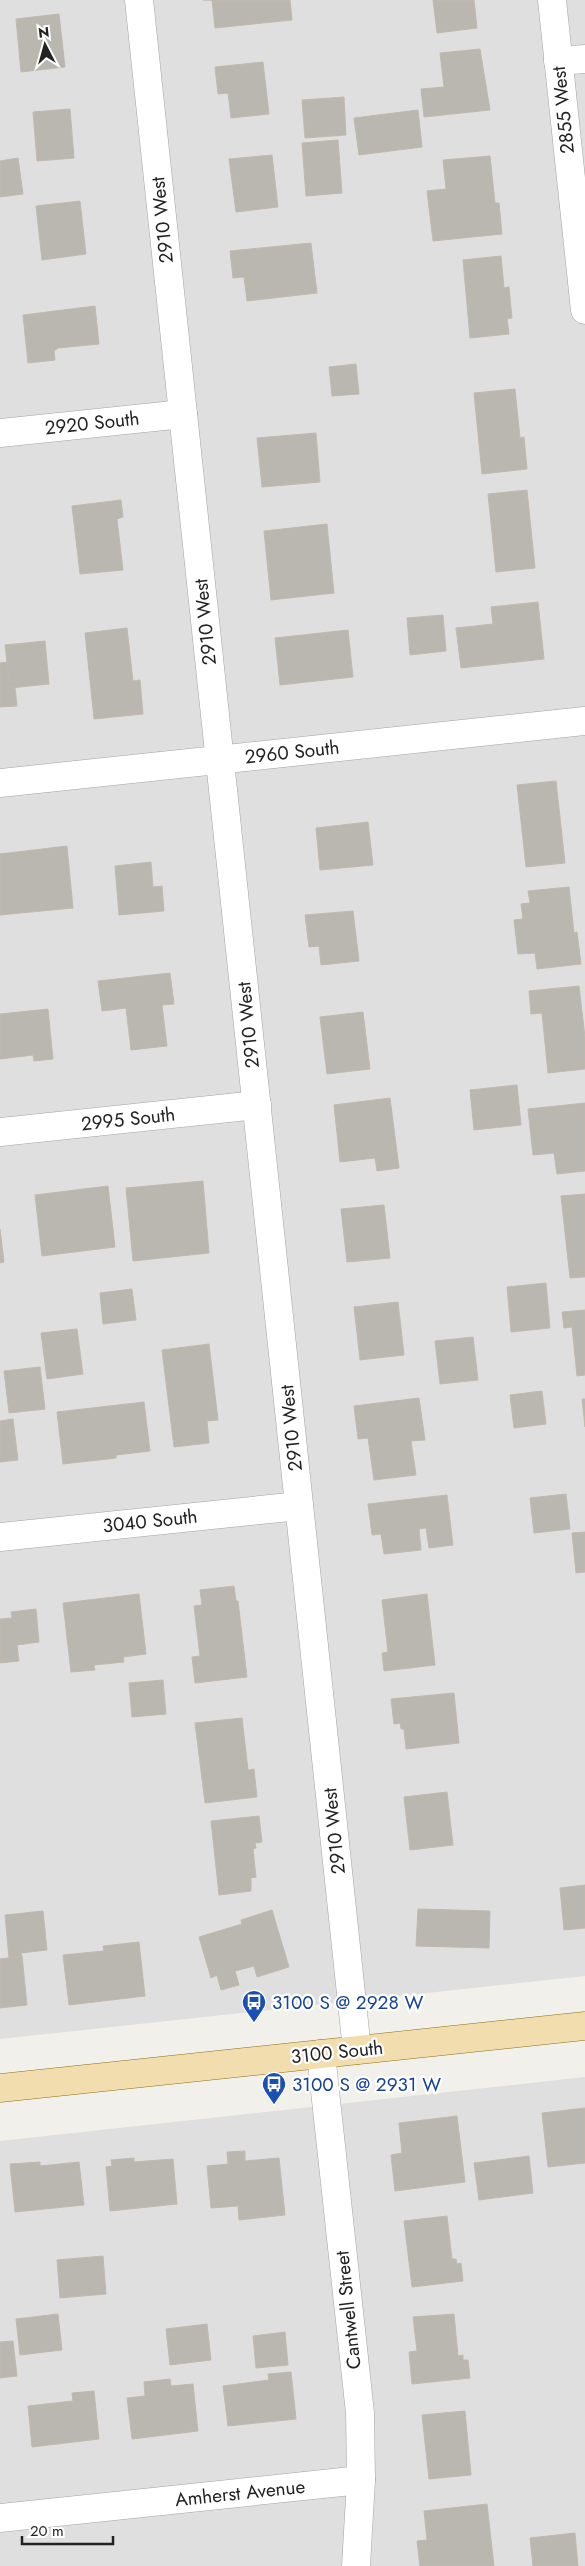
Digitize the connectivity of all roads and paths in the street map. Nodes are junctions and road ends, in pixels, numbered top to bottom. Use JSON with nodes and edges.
{"nodes":[{"id":1,"x":139,"y":0,"type":"edge"},
{"id":2,"x":552,"y":0,"type":"edge"},
{"id":3,"x":585,"y":59,"type":"edge"},
{"id":4,"x":558,"y":61,"type":"junction"},
{"id":5,"x":585,"y":310,"type":"edge"},
{"id":6,"x":183,"y":414,"type":"junction"},
{"id":7,"x":0,"y":433,"type":"edge"},
{"id":8,"x":585,"y":721,"type":"edge"},
{"id":9,"x":220,"y":760,"type":"junction"},
{"id":10,"x":0,"y":783,"type":"edge"},
{"id":11,"x":256,"y":1105,"type":"junction"},
{"id":12,"x":0,"y":1132,"type":"edge"},
{"id":13,"x":299,"y":1506,"type":"junction"},
{"id":14,"x":0,"y":1537,"type":"edge"},
{"id":15,"x":585,"y":2026,"type":"edge"},
{"id":16,"x":357,"y":2050,"type":"junction"},
{"id":17,"x":321,"y":2054,"type":"junction"},
{"id":18,"x":0,"y":2088,"type":"edge"},
{"id":19,"x":361,"y":2480,"type":"junction"},
{"id":20,"x":0,"y":2518,"type":"edge"},
{"id":21,"x":356,"y":2566,"type":"edge"}],
"edges":[{"from":1,"to":6,"type":"street","name":"2910 West"},
{"from":2,"to":4,"type":"street","name":"2855 West"},
{"from":3,"to":4,"type":"street"},
{"from":4,"to":5,"type":"street","name":"2855 West"},
{"from":6,"to":7,"type":"street","name":"2920 South"},
{"from":6,"to":9,"type":"street","name":"2910 West"},
{"from":8,"to":9,"type":"street","name":"2960 South"},
{"from":9,"to":10,"type":"street","name":"2960 South"},
{"from":9,"to":11,"type":"street","name":"2910 West"},
{"from":11,"to":12,"type":"street","name":"2995 South"},
{"from":11,"to":13,"type":"street","name":"2910 West"},
{"from":13,"to":14,"type":"street","name":"3040 South"},
{"from":13,"to":16,"type":"street","name":"2910 West"},
{"from":15,"to":16,"type":"main road","name":"3100 South"},
{"from":16,"to":17,"type":"main road","name":"3100 South"},
{"from":17,"to":18,"type":"main road","name":"3100 South"},
{"from":17,"to":19,"type":"street","name":"Cantwell Street"},
{"from":19,"to":20,"type":"street","name":"Amherst Avenue"},
{"from":19,"to":21,"type":"street","name":"Cantwell Street"}]}
